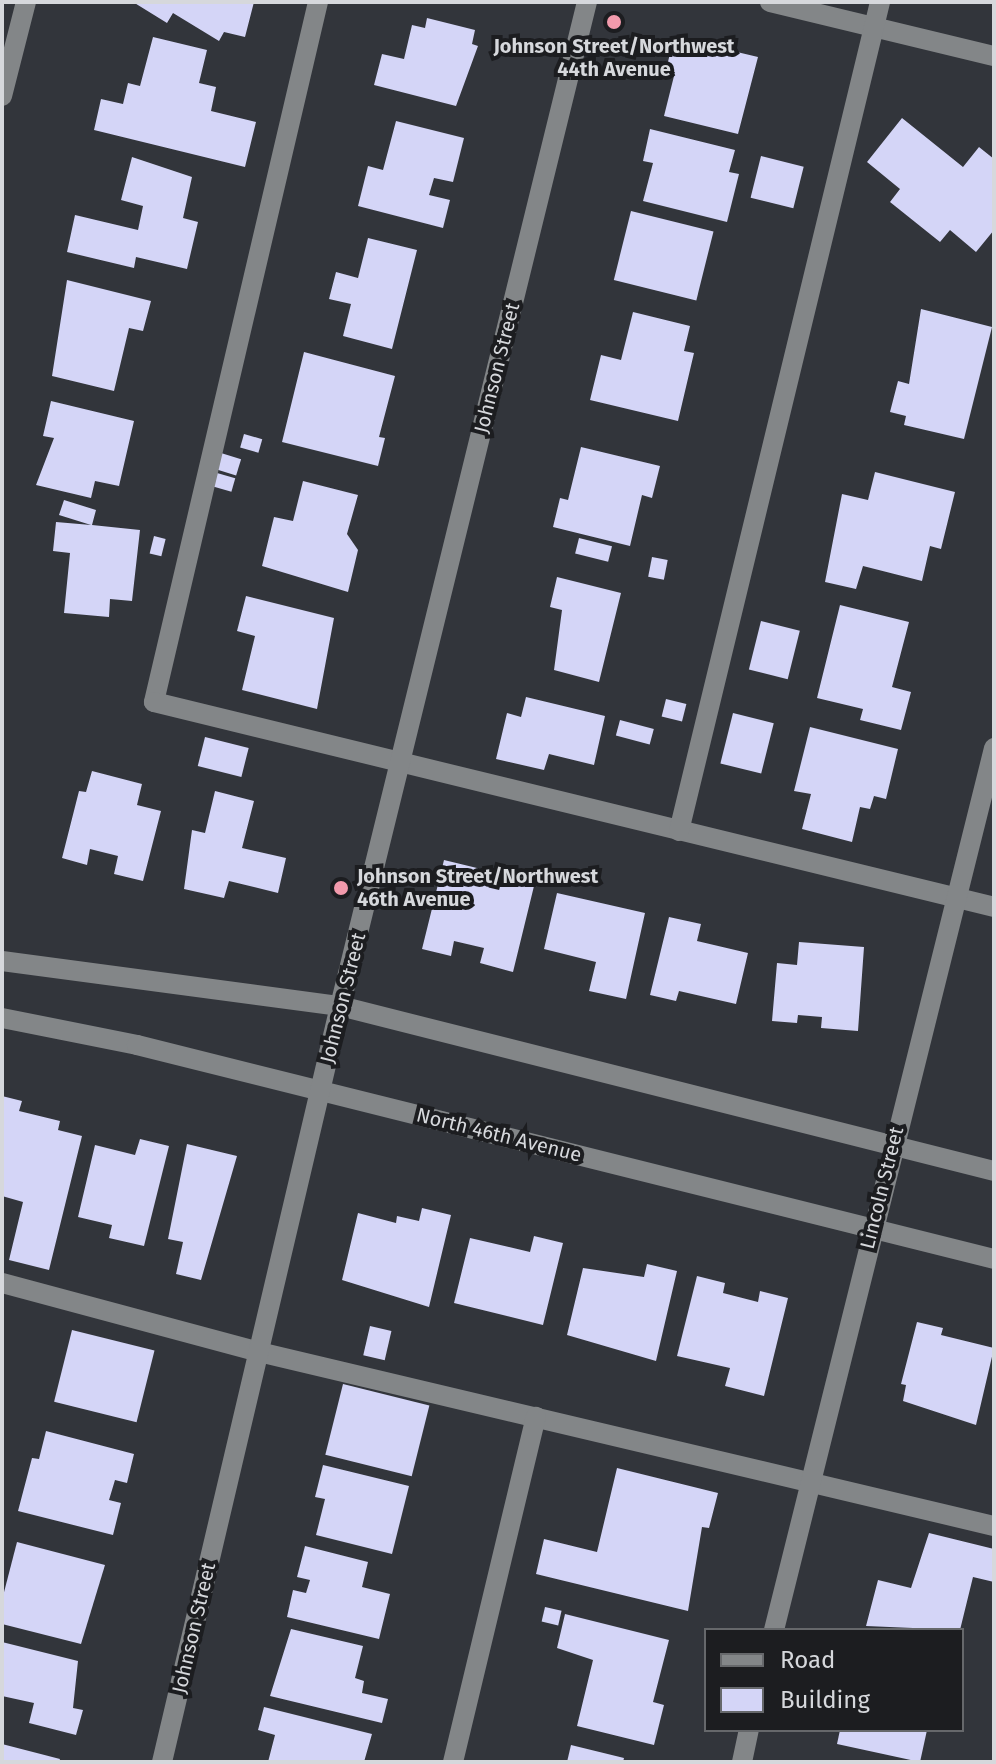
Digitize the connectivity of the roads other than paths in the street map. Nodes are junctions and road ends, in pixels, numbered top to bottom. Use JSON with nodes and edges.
{"nodes":[{"id":1,"x":26,"y":2,"type":"edge"},
{"id":2,"x":318,"y":2,"type":"edge"},
{"id":3,"x":587,"y":2,"type":"edge"},
{"id":4,"x":770,"y":2,"type":"edge"},
{"id":5,"x":880,"y":2,"type":"edge"},
{"id":6,"x":874,"y":27,"type":"junction"},
{"id":7,"x":994,"y":56,"type":"edge"},
{"id":8,"x":2,"y":96,"type":"edge"},
{"id":9,"x":994,"y":748,"type":"edge"},
{"id":10,"x":400,"y":764,"type":"junction"},
{"id":11,"x":679,"y":831,"type":"junction"},
{"id":12,"x":957,"y":899,"type":"junction"},
{"id":13,"x":994,"y":907,"type":"edge"},
{"id":14,"x":2,"y":961,"type":"edge"},
{"id":15,"x":340,"y":1006,"type":"junction"},
{"id":16,"x":2,"y":1018,"type":"edge"},
{"id":17,"x":320,"y":1090,"type":"junction"},
{"id":18,"x":892,"y":1146,"type":"junction"},
{"id":19,"x":994,"y":1171,"type":"edge"},
{"id":20,"x":871,"y":1229,"type":"junction"},
{"id":21,"x":994,"y":1259,"type":"edge"},
{"id":22,"x":3,"y":1286,"type":"edge"},
{"id":23,"x":259,"y":1352,"type":"junction"},
{"id":24,"x":536,"y":1417,"type":"junction"},
{"id":25,"x":810,"y":1481,"type":"junction"},
{"id":26,"x":994,"y":1526,"type":"edge"},
{"id":27,"x":774,"y":1628,"type":"edge"},
{"id":28,"x":749,"y":1732,"type":"edge"},
{"id":29,"x":162,"y":1762,"type":"edge"},
{"id":30,"x":453,"y":1762,"type":"edge"},
{"id":31,"x":742,"y":1762,"type":"edge"}],
"edges":[{"from":1,"to":8,"type":"street"},
{"from":2,"to":10,"type":"street"},
{"from":3,"to":10,"type":"street","name":"Johnson Street"},
{"from":4,"to":6,"type":"street"},
{"from":5,"to":6,"type":"street"},
{"from":6,"to":7,"type":"street"},
{"from":6,"to":11,"type":"street"},
{"from":9,"to":12,"type":"street","name":"Lincoln Street"},
{"from":10,"to":11,"type":"street"},
{"from":10,"to":15,"type":"street","name":"Johnson Street"},
{"from":11,"to":12,"type":"street"},
{"from":12,"to":13,"type":"street"},
{"from":12,"to":18,"type":"street","name":"Lincoln Street"},
{"from":14,"to":15,"type":"street"},
{"from":15,"to":17,"type":"street","name":"Johnson Street"},
{"from":15,"to":18,"type":"street"},
{"from":16,"to":17,"type":"street","name":"North 46th Avenue"},
{"from":17,"to":20,"type":"street","name":"North 46th Avenue"},
{"from":17,"to":23,"type":"street","name":"Johnson Street"},
{"from":18,"to":19,"type":"street"},
{"from":18,"to":20,"type":"street","name":"Lincoln Street"},
{"from":20,"to":21,"type":"street","name":"North 46th Avenue"},
{"from":20,"to":25,"type":"street","name":"Lincoln Street"},
{"from":22,"to":23,"type":"street"},
{"from":23,"to":24,"type":"street"},
{"from":23,"to":29,"type":"street","name":"Johnson Street"},
{"from":24,"to":25,"type":"street"},
{"from":24,"to":30,"type":"street"},
{"from":25,"to":26,"type":"street"},
{"from":25,"to":27,"type":"street","name":"Lincoln Street"},
{"from":28,"to":31,"type":"street"}]}
